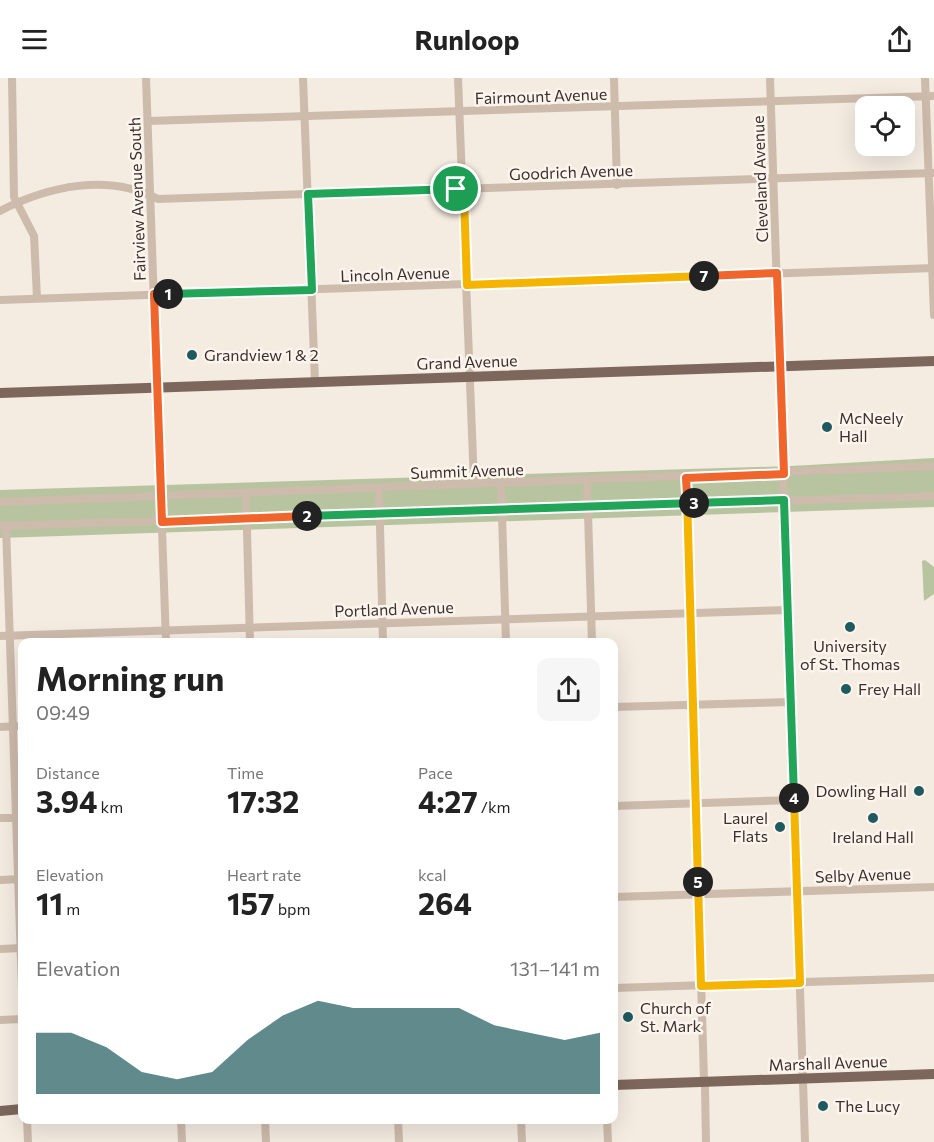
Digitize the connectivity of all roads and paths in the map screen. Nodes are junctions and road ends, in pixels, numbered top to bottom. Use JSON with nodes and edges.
{"nodes":[{"id":1,"x":12,"y":78,"type":"edge"},
{"id":2,"x":146,"y":78,"type":"edge"},
{"id":3,"x":303,"y":78,"type":"edge"},
{"id":4,"x":458,"y":78,"type":"edge"},
{"id":5,"x":614,"y":78,"type":"edge"},
{"id":6,"x":770,"y":78,"type":"edge"},
{"id":7,"x":926,"y":78,"type":"edge"},
{"id":8,"x":930,"y":96,"type":"edge"},
{"id":9,"x":771,"y":102,"type":"junction"},
{"id":10,"x":615,"y":107,"type":"junction"},
{"id":11,"x":459,"y":112,"type":"junction"},
{"id":12,"x":304,"y":117,"type":"junction"},
{"id":13,"x":148,"y":121,"type":"junction"},
{"id":14,"x":932,"y":173,"type":"edge"},
{"id":15,"x":773,"y":179,"type":"junction"},
{"id":16,"x":617,"y":184,"type":"junction"},
{"id":17,"x":462,"y":189,"type":"junction"},
{"id":18,"x":308,"y":194,"type":"junction"},
{"id":19,"x":150,"y":195,"type":"junction"},
{"id":20,"x":15,"y":203,"type":"junction"},
{"id":21,"x":0,"y":211,"type":"edge"},
{"id":22,"x":933,"y":268,"type":"edge"},
{"id":23,"x":777,"y":273,"type":"junction"},
{"id":24,"x":467,"y":285,"type":"junction"},
{"id":25,"x":312,"y":290,"type":"junction"},
{"id":26,"x":154,"y":294,"type":"junction"},
{"id":27,"x":37,"y":298,"type":"junction"},
{"id":28,"x":0,"y":300,"type":"edge"},
{"id":29,"x":934,"y":315,"type":"edge"},
{"id":30,"x":934,"y":362,"type":"edge"},
{"id":31,"x":780,"y":368,"type":"junction"},
{"id":32,"x":470,"y":377,"type":"junction"},
{"id":33,"x":315,"y":382,"type":"junction"},
{"id":34,"x":157,"y":387,"type":"junction"},
{"id":35,"x":0,"y":393,"type":"edge"},
{"id":36,"x":934,"y":466,"type":"edge"},
{"id":37,"x":784,"y":474,"type":"junction"},
{"id":38,"x":686,"y":478,"type":"junction"},
{"id":39,"x":587,"y":481,"type":"junction"},
{"id":40,"x":501,"y":483,"type":"junction"},
{"id":41,"x":474,"y":484,"type":"junction"},
{"id":42,"x":379,"y":488,"type":"junction"},
{"id":43,"x":246,"y":493,"type":"junction"},
{"id":44,"x":161,"y":494,"type":"junction"},
{"id":45,"x":934,"y":496,"type":"edge"},
{"id":46,"x":784,"y":500,"type":"junction"},
{"id":47,"x":0,"y":502,"type":"edge"},
{"id":48,"x":687,"y":504,"type":"junction"},
{"id":49,"x":588,"y":507,"type":"junction"},
{"id":50,"x":502,"y":510,"type":"junction"},
{"id":51,"x":380,"y":514,"type":"junction"},
{"id":52,"x":247,"y":518,"type":"junction"},
{"id":53,"x":162,"y":522,"type":"junction"},
{"id":54,"x":3,"y":526,"type":"edge"},
{"id":55,"x":788,"y":610,"type":"junction"},
{"id":56,"x":690,"y":614,"type":"junction"},
{"id":57,"x":591,"y":616,"type":"junction"},
{"id":58,"x":506,"y":619,"type":"junction"},
{"id":59,"x":383,"y":622,"type":"junction"},
{"id":60,"x":250,"y":627,"type":"junction"},
{"id":61,"x":165,"y":631,"type":"junction"},
{"id":62,"x":0,"y":636,"type":"edge"},
{"id":63,"x":10,"y":636,"type":"junction"},
{"id":64,"x":166,"y":638,"type":"edge"},
{"id":65,"x":250,"y":638,"type":"edge"},
{"id":66,"x":383,"y":638,"type":"edge"},
{"id":67,"x":506,"y":638,"type":"edge"},
{"id":68,"x":592,"y":638,"type":"edge"},
{"id":69,"x":791,"y":702,"type":"junction"},
{"id":70,"x":692,"y":705,"type":"junction"},
{"id":71,"x":618,"y":707,"type":"edge"},
{"id":72,"x":13,"y":726,"type":"junction"},
{"id":73,"x":18,"y":726,"type":"edge"},
{"id":74,"x":0,"y":727,"type":"edge"},
{"id":75,"x":794,"y":800,"type":"junction"},
{"id":76,"x":18,"y":803,"type":"edge"},
{"id":77,"x":696,"y":803,"type":"junction"},
{"id":78,"x":618,"y":806,"type":"edge"},
{"id":79,"x":0,"y":818,"type":"edge"},
{"id":80,"x":18,"y":818,"type":"edge"},
{"id":81,"x":0,"y":880,"type":"edge"},
{"id":82,"x":18,"y":880,"type":"edge"},
{"id":83,"x":934,"y":886,"type":"edge"},
{"id":84,"x":798,"y":891,"type":"junction"},
{"id":85,"x":699,"y":894,"type":"junction"},
{"id":86,"x":618,"y":897,"type":"edge"},
{"id":87,"x":0,"y":949,"type":"edge"},
{"id":88,"x":18,"y":949,"type":"edge"},
{"id":89,"x":934,"y":978,"type":"edge"},
{"id":90,"x":800,"y":983,"type":"junction"},
{"id":91,"x":701,"y":986,"type":"junction"},
{"id":92,"x":618,"y":988,"type":"edge"},
{"id":93,"x":18,"y":1019,"type":"edge"},
{"id":94,"x":0,"y":1020,"type":"edge"},
{"id":95,"x":934,"y":1074,"type":"edge"},
{"id":96,"x":802,"y":1079,"type":"junction"},
{"id":97,"x":704,"y":1083,"type":"junction"},
{"id":98,"x":618,"y":1087,"type":"edge"},
{"id":99,"x":18,"y":1109,"type":"edge"},
{"id":100,"x":2,"y":1110,"type":"edge"},
{"id":101,"x":27,"y":1124,"type":"edge"},
{"id":102,"x":182,"y":1124,"type":"edge"},
{"id":103,"x":265,"y":1124,"type":"edge"},
{"id":104,"x":398,"y":1124,"type":"edge"},
{"id":105,"x":521,"y":1124,"type":"edge"},
{"id":106,"x":607,"y":1124,"type":"edge"},
{"id":107,"x":28,"y":1142,"type":"edge"},
{"id":108,"x":182,"y":1142,"type":"edge"},
{"id":109,"x":266,"y":1142,"type":"edge"},
{"id":110,"x":399,"y":1142,"type":"edge"},
{"id":111,"x":522,"y":1142,"type":"edge"},
{"id":112,"x":608,"y":1142,"type":"edge"},
{"id":113,"x":706,"y":1142,"type":"edge"},
{"id":114,"x":805,"y":1142,"type":"edge"}],
"edges":[{"from":1,"to":20,"type":"street"},
{"from":2,"to":13,"type":"street","name":"Fairview Avenue South"},
{"from":3,"to":12,"type":"street"},
{"from":4,"to":11,"type":"street"},
{"from":5,"to":10,"type":"street"},
{"from":6,"to":9,"type":"street","name":"Cleveland Avenue"},
{"from":7,"to":8,"type":"street"},
{"from":8,"to":9,"type":"street","name":"Fairmount Avenue"},
{"from":8,"to":14,"type":"street"},
{"from":9,"to":10,"type":"street","name":"Fairmount Avenue"},
{"from":9,"to":15,"type":"street","name":"Cleveland Avenue"},
{"from":10,"to":11,"type":"street","name":"Fairmount Avenue"},
{"from":10,"to":16,"type":"street"},
{"from":11,"to":12,"type":"street","name":"Fairmount Avenue"},
{"from":11,"to":17,"type":"street"},
{"from":12,"to":13,"type":"street","name":"Fairmount Avenue"},
{"from":12,"to":18,"type":"street"},
{"from":13,"to":19,"type":"street","name":"Fairview Avenue South"},
{"from":14,"to":15,"type":"street","name":"Goodrich Avenue"},
{"from":14,"to":22,"type":"street"},
{"from":15,"to":16,"type":"street","name":"Goodrich Avenue"},
{"from":15,"to":23,"type":"street","name":"Cleveland Avenue"},
{"from":16,"to":17,"type":"street","name":"Goodrich Avenue"},
{"from":17,"to":18,"type":"street","name":"Goodrich Avenue"},
{"from":17,"to":24,"type":"street"},
{"from":18,"to":19,"type":"street","name":"Goodrich Avenue"},
{"from":18,"to":25,"type":"street"},
{"from":19,"to":20,"type":"street","name":"Goodrich Avenue"},
{"from":19,"to":26,"type":"street","name":"Fairview Avenue South"},
{"from":20,"to":21,"type":"street","name":"Goodrich Avenue"},
{"from":20,"to":27,"type":"street"},
{"from":22,"to":23,"type":"street","name":"Lincoln Avenue"},
{"from":22,"to":29,"type":"street"},
{"from":23,"to":24,"type":"street","name":"Lincoln Avenue"},
{"from":23,"to":31,"type":"street","name":"Cleveland Avenue"},
{"from":24,"to":25,"type":"street","name":"Lincoln Avenue"},
{"from":24,"to":32,"type":"street"},
{"from":25,"to":26,"type":"street","name":"Lincoln Avenue"},
{"from":25,"to":33,"type":"street"},
{"from":26,"to":27,"type":"street","name":"Lincoln Avenue"},
{"from":26,"to":34,"type":"street","name":"Fairview Avenue South"},
{"from":27,"to":28,"type":"street","name":"Lincoln Avenue"},
{"from":30,"to":31,"type":"main road","name":"Grand Avenue"},
{"from":31,"to":32,"type":"main road","name":"Grand Avenue"},
{"from":31,"to":37,"type":"street","name":"Cleveland Avenue"},
{"from":32,"to":33,"type":"main road","name":"Grand Avenue"},
{"from":32,"to":41,"type":"street"},
{"from":33,"to":34,"type":"main road","name":"Grand Avenue"},
{"from":34,"to":35,"type":"main road","name":"Grand Avenue"},
{"from":34,"to":44,"type":"street","name":"Fairview Avenue South"},
{"from":36,"to":37,"type":"street","name":"Summit Avenue"},
{"from":37,"to":38,"type":"street","name":"Summit Avenue"},
{"from":37,"to":46,"type":"street","name":"Cleveland Avenue"},
{"from":38,"to":39,"type":"street","name":"Summit Avenue"},
{"from":38,"to":48,"type":"street"},
{"from":39,"to":40,"type":"street","name":"Summit Avenue"},
{"from":39,"to":49,"type":"street"},
{"from":40,"to":41,"type":"street","name":"Summit Avenue"},
{"from":40,"to":50,"type":"street"},
{"from":41,"to":42,"type":"street","name":"Summit Avenue"},
{"from":42,"to":43,"type":"street","name":"Summit Avenue"},
{"from":42,"to":51,"type":"street"},
{"from":43,"to":44,"type":"street","name":"Summit Avenue"},
{"from":43,"to":52,"type":"street"},
{"from":44,"to":47,"type":"street","name":"Summit Avenue"},
{"from":44,"to":53,"type":"street","name":"Fairview Avenue South"},
{"from":45,"to":46,"type":"street"},
{"from":46,"to":48,"type":"street"},
{"from":46,"to":55,"type":"street","name":"Cleveland Avenue"},
{"from":48,"to":49,"type":"street"},
{"from":48,"to":56,"type":"street"},
{"from":49,"to":50,"type":"street"},
{"from":49,"to":57,"type":"street"},
{"from":50,"to":51,"type":"street"},
{"from":50,"to":58,"type":"street"},
{"from":51,"to":52,"type":"street"},
{"from":51,"to":59,"type":"street"},
{"from":52,"to":53,"type":"street"},
{"from":52,"to":60,"type":"street"},
{"from":53,"to":54,"type":"street"},
{"from":53,"to":61,"type":"street","name":"Fairview Avenue South"},
{"from":54,"to":63,"type":"street"},
{"from":55,"to":56,"type":"street","name":"Portland Avenue"},
{"from":55,"to":69,"type":"street","name":"Cleveland Avenue"},
{"from":56,"to":57,"type":"street","name":"Portland Avenue"},
{"from":56,"to":70,"type":"street"},
{"from":57,"to":58,"type":"street","name":"Portland Avenue"},
{"from":57,"to":68,"type":"street"},
{"from":58,"to":59,"type":"street","name":"Portland Avenue"},
{"from":58,"to":67,"type":"street"},
{"from":59,"to":60,"type":"street","name":"Portland Avenue"},
{"from":59,"to":66,"type":"street"},
{"from":60,"to":61,"type":"street","name":"Portland Avenue"},
{"from":60,"to":65,"type":"street"},
{"from":61,"to":63,"type":"street","name":"Portland Avenue"},
{"from":61,"to":64,"type":"street","name":"Fairview Avenue South"},
{"from":62,"to":63,"type":"street","name":"Portland Avenue"},
{"from":63,"to":72,"type":"street"},
{"from":69,"to":70,"type":"street"},
{"from":69,"to":75,"type":"street","name":"Cleveland Avenue"},
{"from":70,"to":71,"type":"street"},
{"from":70,"to":77,"type":"street"},
{"from":72,"to":73,"type":"street"},
{"from":72,"to":74,"type":"street"},
{"from":72,"to":76,"type":"street"},
{"from":75,"to":77,"type":"street"},
{"from":75,"to":84,"type":"street","name":"Cleveland Avenue"},
{"from":77,"to":78,"type":"street"},
{"from":77,"to":85,"type":"street"},
{"from":79,"to":80,"type":"street"},
{"from":81,"to":82,"type":"street"},
{"from":83,"to":84,"type":"street","name":"Selby Avenue"},
{"from":84,"to":85,"type":"street","name":"Selby Avenue"},
{"from":84,"to":90,"type":"street","name":"Cleveland Avenue"},
{"from":85,"to":86,"type":"street","name":"Selby Avenue"},
{"from":85,"to":91,"type":"street"},
{"from":87,"to":88,"type":"street"},
{"from":89,"to":90,"type":"street"},
{"from":90,"to":91,"type":"street"},
{"from":90,"to":96,"type":"street","name":"Cleveland Avenue"},
{"from":91,"to":92,"type":"street"},
{"from":91,"to":97,"type":"street"},
{"from":93,"to":94,"type":"street"},
{"from":95,"to":96,"type":"main road","name":"Marshall Avenue"},
{"from":96,"to":97,"type":"main road","name":"Marshall Avenue"},
{"from":96,"to":114,"type":"street","name":"Cleveland Avenue"},
{"from":97,"to":98,"type":"main road","name":"Marshall Avenue"},
{"from":97,"to":113,"type":"street"},
{"from":99,"to":100,"type":"main road"},
{"from":101,"to":107,"type":"street"},
{"from":102,"to":108,"type":"street"},
{"from":103,"to":109,"type":"street"},
{"from":104,"to":110,"type":"street"},
{"from":105,"to":111,"type":"street"},
{"from":106,"to":112,"type":"street"}]}
